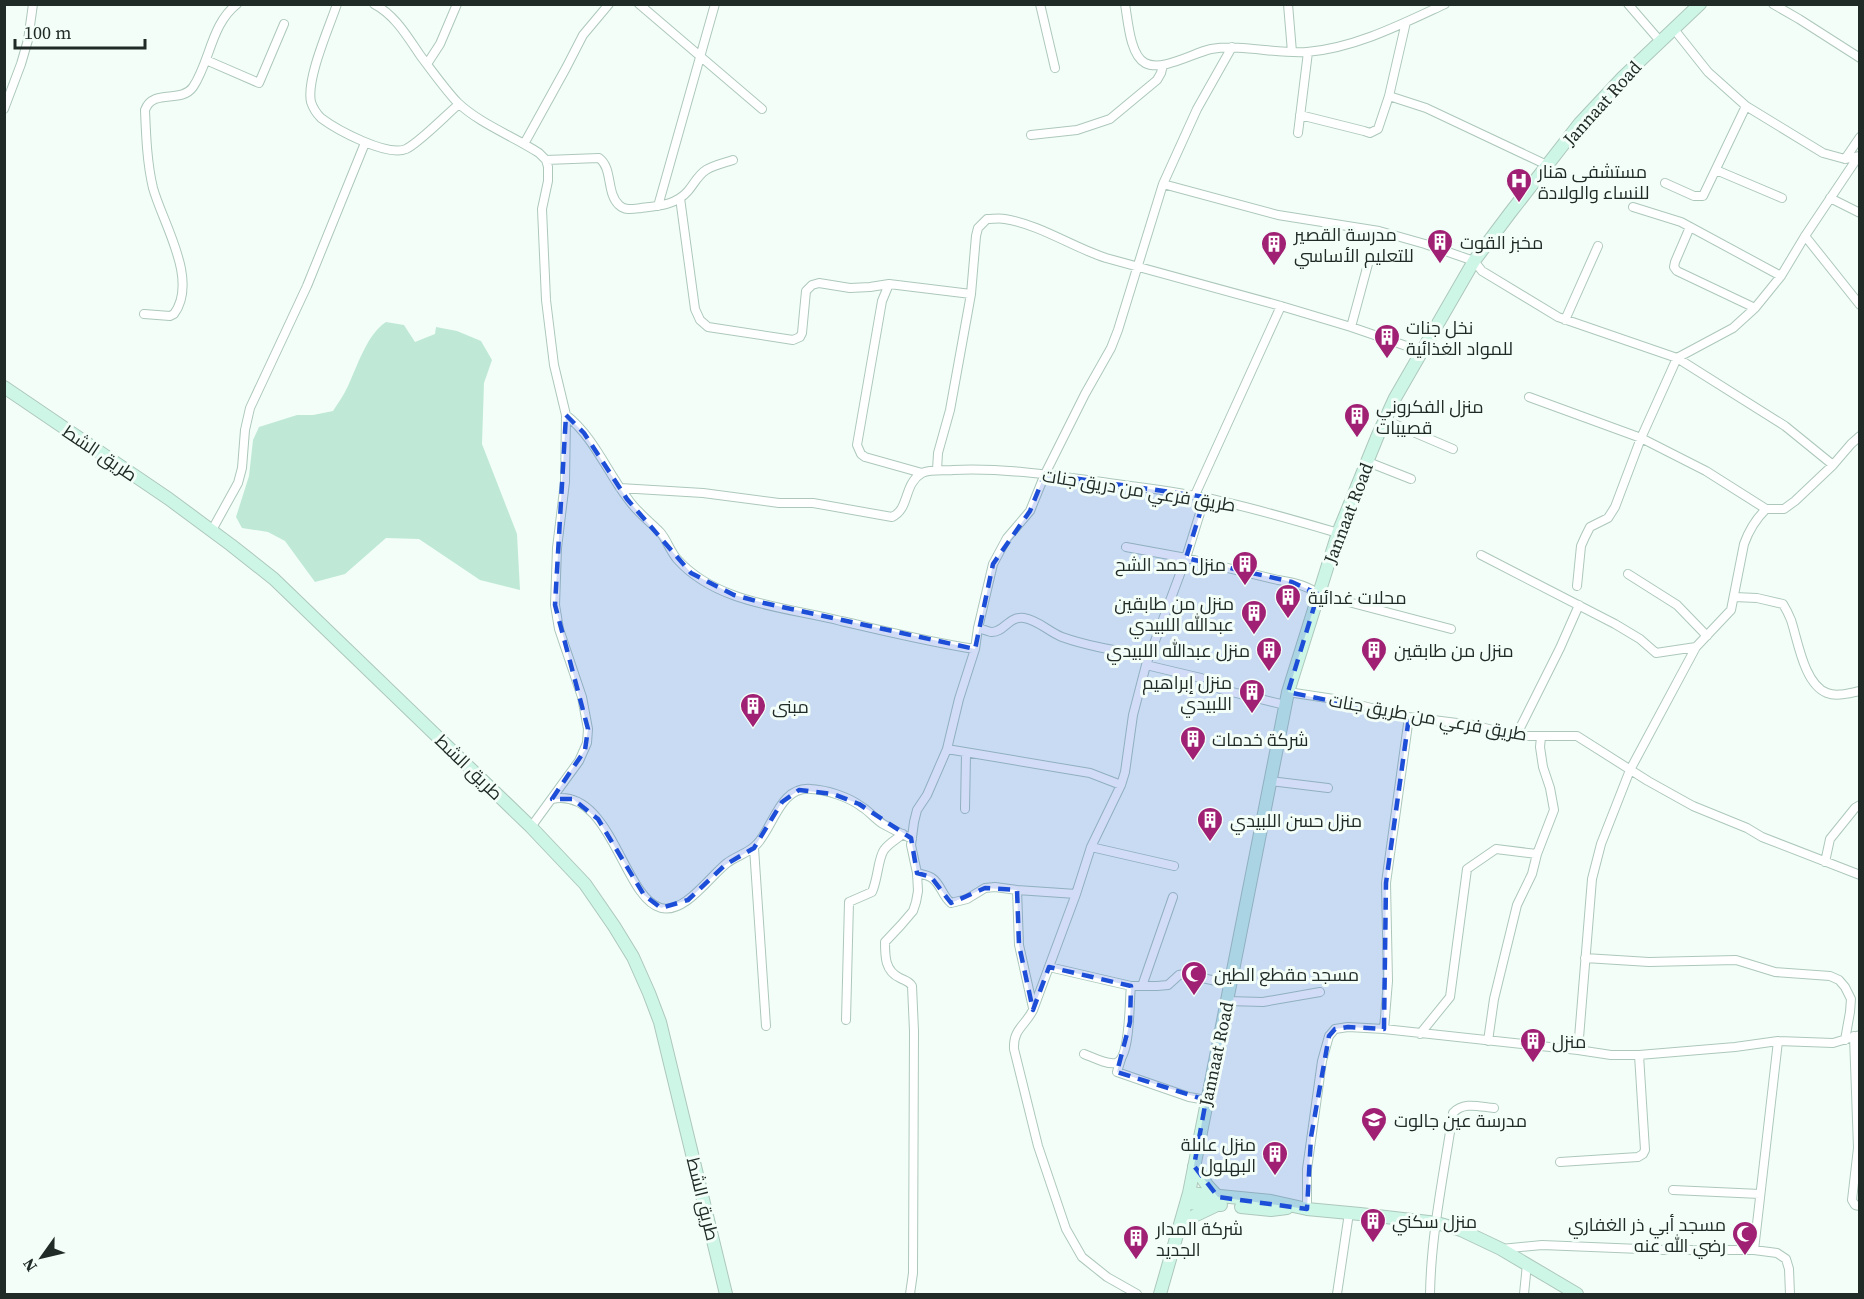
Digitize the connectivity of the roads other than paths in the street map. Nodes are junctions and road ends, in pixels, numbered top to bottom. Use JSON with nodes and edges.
{"nodes":[{"id":1,"x":33,"y":4,"type":"edge"},
{"id":2,"x":237,"y":4,"type":"edge"},
{"id":3,"x":337,"y":4,"type":"edge"},
{"id":4,"x":374,"y":4,"type":"edge"},
{"id":5,"x":457,"y":4,"type":"edge"},
{"id":6,"x":609,"y":4,"type":"edge"},
{"id":7,"x":639,"y":4,"type":"edge"},
{"id":8,"x":715,"y":4,"type":"edge"},
{"id":9,"x":1040,"y":4,"type":"edge"},
{"id":10,"x":1125,"y":4,"type":"edge"},
{"id":11,"x":1288,"y":4,"type":"edge"},
{"id":12,"x":1445,"y":4,"type":"edge"},
{"id":13,"x":1628,"y":4,"type":"edge"},
{"id":14,"x":1700,"y":4,"type":"edge"},
{"id":15,"x":1773,"y":4,"type":"edge"},
{"id":16,"x":1406,"y":22,"type":"junction"},
{"id":17,"x":284,"y":24,"type":"dead end"},
{"id":18,"x":1673,"y":28,"type":"junction"},
{"id":19,"x":1660,"y":41,"type":"junction"},
{"id":20,"x":1232,"y":47,"type":"junction"},
{"id":21,"x":1292,"y":52,"type":"junction"},
{"id":22,"x":1308,"y":52,"type":"junction"},
{"id":23,"x":699,"y":56,"type":"junction"},
{"id":24,"x":1860,"y":58,"type":"edge"},
{"id":25,"x":206,"y":60,"type":"junction"},
{"id":26,"x":427,"y":64,"type":"junction"},
{"id":27,"x":1163,"y":65,"type":"junction"},
{"id":28,"x":1055,"y":68,"type":"dead end"},
{"id":29,"x":1389,"y":96,"type":"junction"},
{"id":30,"x":459,"y":104,"type":"junction"},
{"id":31,"x":1746,"y":106,"type":"junction"},
{"id":32,"x":4,"y":109,"type":"edge"},
{"id":33,"x":762,"y":109,"type":"dead end"},
{"id":34,"x":1300,"y":115,"type":"junction"},
{"id":35,"x":1298,"y":133,"type":"dead end"},
{"id":36,"x":1031,"y":135,"type":"dead end"},
{"id":37,"x":1860,"y":137,"type":"edge"},
{"id":38,"x":364,"y":143,"type":"junction"},
{"id":39,"x":524,"y":144,"type":"junction"},
{"id":40,"x":1859,"y":157,"type":"edge"},
{"id":41,"x":1845,"y":159,"type":"junction"},
{"id":42,"x":546,"y":160,"type":"junction"},
{"id":43,"x":733,"y":160,"type":"dead end"},
{"id":44,"x":1547,"y":165,"type":"junction"},
{"id":45,"x":1716,"y":170,"type":"junction"},
{"id":46,"x":1665,"y":183,"type":"dead end"},
{"id":47,"x":1163,"y":184,"type":"junction"},
{"id":48,"x":680,"y":198,"type":"junction"},
{"id":49,"x":1782,"y":198,"type":"dead end"},
{"id":50,"x":1830,"y":198,"type":"junction"},
{"id":51,"x":658,"y":206,"type":"junction"},
{"id":52,"x":1633,"y":207,"type":"dead end"},
{"id":53,"x":1860,"y":213,"type":"edge"},
{"id":54,"x":1690,"y":227,"type":"junction"},
{"id":55,"x":1805,"y":236,"type":"junction"},
{"id":56,"x":1598,"y":246,"type":"dead end"},
{"id":57,"x":1474,"y":261,"type":"junction"},
{"id":58,"x":1368,"y":264,"type":"dead end"},
{"id":59,"x":1137,"y":268,"type":"junction"},
{"id":60,"x":1781,"y":276,"type":"junction"},
{"id":61,"x":889,"y":284,"type":"junction"},
{"id":62,"x":971,"y":294,"type":"junction"},
{"id":63,"x":1860,"y":305,"type":"edge"},
{"id":64,"x":1281,"y":306,"type":"junction"},
{"id":65,"x":1755,"y":308,"type":"junction"},
{"id":66,"x":144,"y":314,"type":"dead end"},
{"id":67,"x":1565,"y":320,"type":"junction"},
{"id":68,"x":1351,"y":327,"type":"junction"},
{"id":69,"x":1421,"y":351,"type":"junction"},
{"id":70,"x":1677,"y":358,"type":"junction"},
{"id":71,"x":4,"y":387,"type":"edge"},
{"id":72,"x":1528,"y":397,"type":"dead end"},
{"id":73,"x":566,"y":416,"type":"junction"},
{"id":74,"x":1385,"y":420,"type":"junction"},
{"id":75,"x":1860,"y":436,"type":"edge"},
{"id":76,"x":1641,"y":438,"type":"junction"},
{"id":77,"x":1453,"y":449,"type":"dead end"},
{"id":78,"x":1368,"y":462,"type":"junction"},
{"id":79,"x":1833,"y":465,"type":"junction"},
{"id":80,"x":937,"y":470,"type":"junction"},
{"id":81,"x":922,"y":473,"type":"junction"},
{"id":82,"x":1045,"y":474,"type":"junction"},
{"id":83,"x":1411,"y":479,"type":"dead end"},
{"id":84,"x":620,"y":488,"type":"junction"},
{"id":85,"x":1196,"y":495,"type":"junction"},
{"id":86,"x":1205,"y":497,"type":"junction"},
{"id":87,"x":1766,"y":509,"type":"junction"},
{"id":88,"x":212,"y":530,"type":"junction"},
{"id":89,"x":1338,"y":533,"type":"junction"},
{"id":90,"x":1126,"y":547,"type":"dead end"},
{"id":91,"x":1481,"y":555,"type":"dead end"},
{"id":92,"x":1186,"y":558,"type":"junction"},
{"id":93,"x":1628,"y":574,"type":"dead end"},
{"id":94,"x":1577,"y":586,"type":"dead end"},
{"id":95,"x":1318,"y":594,"type":"junction"},
{"id":96,"x":1734,"y":597,"type":"junction"},
{"id":97,"x":1579,"y":605,"type":"junction"},
{"id":98,"x":978,"y":628,"type":"junction"},
{"id":99,"x":1451,"y":629,"type":"dead end"},
{"id":100,"x":1707,"y":636,"type":"junction"},
{"id":101,"x":1696,"y":647,"type":"junction"},
{"id":102,"x":975,"y":649,"type":"junction"},
{"id":103,"x":1149,"y":656,"type":"junction"},
{"id":104,"x":1146,"y":665,"type":"junction"},
{"id":105,"x":1201,"y":678,"type":"dead end"},
{"id":106,"x":1220,"y":689,"type":"dead end"},
{"id":107,"x":1860,"y":691,"type":"edge"},
{"id":108,"x":1288,"y":692,"type":"junction"},
{"id":109,"x":1285,"y":705,"type":"junction"},
{"id":110,"x":1409,"y":717,"type":"junction"},
{"id":111,"x":1516,"y":736,"type":"junction"},
{"id":112,"x":1541,"y":737,"type":"junction"},
{"id":113,"x":947,"y":749,"type":"junction"},
{"id":114,"x":966,"y":754,"type":"junction"},
{"id":115,"x":1630,"y":770,"type":"junction"},
{"id":116,"x":1270,"y":781,"type":"junction"},
{"id":117,"x":1121,"y":785,"type":"junction"},
{"id":118,"x":1328,"y":788,"type":"dead end"},
{"id":119,"x":552,"y":799,"type":"junction"},
{"id":120,"x":1860,"y":805,"type":"edge"},
{"id":121,"x":965,"y":809,"type":"dead end"},
{"id":122,"x":531,"y":827,"type":"junction"},
{"id":123,"x":908,"y":836,"type":"junction"},
{"id":124,"x":1091,"y":847,"type":"junction"},
{"id":125,"x":754,"y":848,"type":"junction"},
{"id":126,"x":1537,"y":854,"type":"junction"},
{"id":127,"x":1825,"y":862,"type":"junction"},
{"id":128,"x":1174,"y":866,"type":"dead end"},
{"id":129,"x":917,"y":873,"type":"junction"},
{"id":130,"x":1860,"y":875,"type":"edge"},
{"id":131,"x":1017,"y":890,"type":"junction"},
{"id":132,"x":1076,"y":894,"type":"junction"},
{"id":133,"x":1173,"y":897,"type":"dead end"},
{"id":134,"x":1585,"y":958,"type":"junction"},
{"id":135,"x":1049,"y":967,"type":"junction"},
{"id":136,"x":1230,"y":984,"type":"junction"},
{"id":137,"x":1131,"y":986,"type":"junction"},
{"id":138,"x":1142,"y":986,"type":"junction"},
{"id":139,"x":1320,"y":992,"type":"dead end"},
{"id":140,"x":1227,"y":1001,"type":"junction"},
{"id":141,"x":1033,"y":1010,"type":"junction"},
{"id":142,"x":846,"y":1020,"type":"dead end"},
{"id":143,"x":766,"y":1026,"type":"dead end"},
{"id":144,"x":1384,"y":1029,"type":"junction"},
{"id":145,"x":1420,"y":1034,"type":"junction"},
{"id":146,"x":1857,"y":1035,"type":"edge"},
{"id":147,"x":1845,"y":1040,"type":"junction"},
{"id":148,"x":1488,"y":1041,"type":"junction"},
{"id":149,"x":1778,"y":1041,"type":"junction"},
{"id":150,"x":1578,"y":1050,"type":"junction"},
{"id":151,"x":1083,"y":1054,"type":"dead end"},
{"id":152,"x":1639,"y":1056,"type":"junction"},
{"id":153,"x":1121,"y":1059,"type":"junction"},
{"id":154,"x":1206,"y":1100,"type":"junction"},
{"id":155,"x":1494,"y":1108,"type":"dead end"},
{"id":156,"x":1858,"y":1113,"type":"edge"},
{"id":157,"x":1859,"y":1148,"type":"edge"},
{"id":158,"x":1560,"y":1162,"type":"dead end"},
{"id":159,"x":1194,"y":1166,"type":"junction"},
{"id":160,"x":1673,"y":1190,"type":"dead end"},
{"id":161,"x":1760,"y":1194,"type":"junction"},
{"id":162,"x":1188,"y":1198,"type":"junction"},
{"id":163,"x":1218,"y":1201,"type":"junction"},
{"id":164,"x":1860,"y":1206,"type":"edge"},
{"id":165,"x":1307,"y":1209,"type":"junction"},
{"id":166,"x":1349,"y":1213,"type":"junction"},
{"id":167,"x":1437,"y":1223,"type":"junction"},
{"id":168,"x":1178,"y":1233,"type":"junction"},
{"id":169,"x":1501,"y":1250,"type":"junction"},
{"id":170,"x":1754,"y":1250,"type":"junction"},
{"id":171,"x":1527,"y":1264,"type":"junction"},
{"id":172,"x":726,"y":1294,"type":"edge"},
{"id":173,"x":910,"y":1294,"type":"edge"},
{"id":174,"x":1137,"y":1294,"type":"edge"},
{"id":175,"x":1160,"y":1294,"type":"edge"},
{"id":176,"x":1336,"y":1294,"type":"edge"},
{"id":177,"x":1430,"y":1294,"type":"edge"},
{"id":178,"x":1524,"y":1294,"type":"edge"},
{"id":179,"x":1577,"y":1294,"type":"edge"},
{"id":180,"x":1790,"y":1294,"type":"edge"}],
"edges":[{"from":1,"to":32,"type":"street"},
{"from":2,"to":25,"type":"street"},
{"from":3,"to":38,"type":"street"},
{"from":4,"to":26,"type":"street"},
{"from":5,"to":26,"type":"street"},
{"from":6,"to":39,"type":"street"},
{"from":7,"to":23,"type":"street"},
{"from":8,"to":23,"type":"street"},
{"from":9,"to":28,"type":"street"},
{"from":10,"to":27,"type":"street"},
{"from":11,"to":21,"type":"street"},
{"from":12,"to":16,"type":"street"},
{"from":13,"to":19,"type":"street"},
{"from":14,"to":18,"type":"street","name":"Jannaat Road"},
{"from":15,"to":24,"type":"street"},
{"from":16,"to":22,"type":"street"},
{"from":16,"to":29,"type":"street"},
{"from":17,"to":25,"type":"street"},
{"from":18,"to":19,"type":"street","name":"Jannaat Road"},
{"from":18,"to":31,"type":"street"},
{"from":19,"to":44,"type":"street","name":"Jannaat Road"},
{"from":20,"to":21,"type":"street"},
{"from":20,"to":27,"type":"street"},
{"from":20,"to":47,"type":"street"},
{"from":21,"to":22,"type":"street"},
{"from":22,"to":34,"type":"street"},
{"from":23,"to":33,"type":"street"},
{"from":23,"to":51,"type":"street"},
{"from":25,"to":66,"type":"street"},
{"from":26,"to":30,"type":"street"},
{"from":27,"to":36,"type":"street"},
{"from":29,"to":34,"type":"street"},
{"from":29,"to":44,"type":"street"},
{"from":30,"to":38,"type":"street"},
{"from":30,"to":39,"type":"street"},
{"from":31,"to":41,"type":"street"},
{"from":31,"to":45,"type":"street"},
{"from":34,"to":35,"type":"street"},
{"from":37,"to":41,"type":"street"},
{"from":38,"to":88,"type":"street"},
{"from":39,"to":42,"type":"street"},
{"from":40,"to":41,"type":"street"},
{"from":40,"to":50,"type":"street"},
{"from":42,"to":51,"type":"street"},
{"from":42,"to":73,"type":"street"},
{"from":43,"to":48,"type":"street"},
{"from":44,"to":57,"type":"street","name":"Jannaat Road"},
{"from":45,"to":46,"type":"street"},
{"from":45,"to":49,"type":"street"},
{"from":47,"to":57,"type":"street"},
{"from":47,"to":59,"type":"street"},
{"from":48,"to":51,"type":"street"},
{"from":48,"to":61,"type":"street"},
{"from":50,"to":53,"type":"street"},
{"from":50,"to":55,"type":"street"},
{"from":52,"to":54,"type":"street"},
{"from":54,"to":60,"type":"street"},
{"from":54,"to":65,"type":"street"},
{"from":55,"to":60,"type":"street"},
{"from":55,"to":63,"type":"street"},
{"from":56,"to":67,"type":"street"},
{"from":57,"to":67,"type":"street"},
{"from":57,"to":69,"type":"street","name":"Jannaat Road"},
{"from":58,"to":68,"type":"street"},
{"from":59,"to":62,"type":"street"},
{"from":59,"to":64,"type":"street"},
{"from":59,"to":82,"type":"street"},
{"from":60,"to":65,"type":"street"},
{"from":61,"to":62,"type":"street"},
{"from":61,"to":81,"type":"street"},
{"from":62,"to":80,"type":"street"},
{"from":64,"to":68,"type":"street"},
{"from":64,"to":85,"type":"street"},
{"from":65,"to":70,"type":"street"},
{"from":67,"to":70,"type":"street"},
{"from":68,"to":69,"type":"street"},
{"from":69,"to":74,"type":"street","name":"Jannaat Road"},
{"from":70,"to":76,"type":"street"},
{"from":70,"to":79,"type":"street"},
{"from":71,"to":88,"type":"street","name":"طريق الشط"},
{"from":72,"to":76,"type":"street"},
{"from":73,"to":84,"type":"street"},
{"from":73,"to":119,"type":"street"},
{"from":74,"to":77,"type":"street"},
{"from":74,"to":78,"type":"street","name":"Jannaat Road"},
{"from":75,"to":79,"type":"street"},
{"from":76,"to":87,"type":"street"},
{"from":76,"to":94,"type":"street"},
{"from":78,"to":83,"type":"street"},
{"from":78,"to":89,"type":"street","name":"Jannaat Road"},
{"from":79,"to":87,"type":"street"},
{"from":80,"to":81,"type":"street","name":"طريق فرعي من دريق جنات"},
{"from":80,"to":82,"type":"street","name":"طريق فرعي من دريق جنات"},
{"from":81,"to":84,"type":"street"},
{"from":82,"to":85,"type":"street","name":"طريق فرعي من دريق جنات"},
{"from":82,"to":98,"type":"street"},
{"from":84,"to":102,"type":"street"},
{"from":85,"to":86,"type":"street","name":"طريق فرعي من دريق جنات"},
{"from":86,"to":89,"type":"street","name":"طريق فرعي من دريق جنات"},
{"from":86,"to":92,"type":"street"},
{"from":87,"to":96,"type":"street"},
{"from":88,"to":122,"type":"street","name":"طريق الشط"},
{"from":89,"to":95,"type":"street","name":"Jannaat Road"},
{"from":90,"to":92,"type":"street"},
{"from":91,"to":97,"type":"street"},
{"from":92,"to":95,"type":"street"},
{"from":92,"to":103,"type":"street"},
{"from":93,"to":100,"type":"street"},
{"from":95,"to":99,"type":"street"},
{"from":95,"to":108,"type":"street","name":"Jannaat Road"},
{"from":96,"to":100,"type":"street"},
{"from":96,"to":107,"type":"street"},
{"from":97,"to":101,"type":"street"},
{"from":97,"to":111,"type":"street"},
{"from":98,"to":102,"type":"street"},
{"from":98,"to":103,"type":"street"},
{"from":100,"to":101,"type":"street"},
{"from":101,"to":115,"type":"street"},
{"from":102,"to":113,"type":"street"},
{"from":103,"to":104,"type":"street"},
{"from":104,"to":105,"type":"street"},
{"from":104,"to":117,"type":"street"},
{"from":106,"to":109,"type":"street"},
{"from":108,"to":109,"type":"street","name":"Jannaat Road"},
{"from":108,"to":110,"type":"street","name":"طريق فرعي من طريق جنات"},
{"from":109,"to":116,"type":"street","name":"Jannaat Road"},
{"from":110,"to":111,"type":"street","name":"طريق فرعي من طريق جنات"},
{"from":110,"to":144,"type":"street"},
{"from":111,"to":112,"type":"street","name":"طريق فرعي من طريق جنات"},
{"from":112,"to":115,"type":"street","name":"طريق فرعي من طريق جنات"},
{"from":112,"to":126,"type":"street"},
{"from":113,"to":114,"type":"street"},
{"from":113,"to":123,"type":"street"},
{"from":114,"to":117,"type":"street"},
{"from":114,"to":121,"type":"street"},
{"from":115,"to":127,"type":"street","name":"طريق فرعي من طريق جنات"},
{"from":115,"to":134,"type":"street"},
{"from":116,"to":118,"type":"street"},
{"from":116,"to":136,"type":"street","name":"Jannaat Road"},
{"from":117,"to":124,"type":"street"},
{"from":119,"to":122,"type":"street"},
{"from":119,"to":125,"type":"street"},
{"from":120,"to":127,"type":"street"},
{"from":122,"to":172,"type":"street","name":"طريق الشط"},
{"from":123,"to":125,"type":"street"},
{"from":123,"to":129,"type":"street"},
{"from":123,"to":142,"type":"street"},
{"from":124,"to":128,"type":"street"},
{"from":124,"to":132,"type":"street"},
{"from":125,"to":143,"type":"street"},
{"from":126,"to":145,"type":"street"},
{"from":126,"to":148,"type":"street"},
{"from":127,"to":130,"type":"street","name":"طريق فرعي من طريق جنات"},
{"from":129,"to":131,"type":"street"},
{"from":129,"to":173,"type":"street"},
{"from":131,"to":132,"type":"street"},
{"from":131,"to":141,"type":"street"},
{"from":132,"to":135,"type":"street"},
{"from":133,"to":138,"type":"street"},
{"from":134,"to":147,"type":"street"},
{"from":134,"to":150,"type":"street"},
{"from":135,"to":137,"type":"street"},
{"from":135,"to":141,"type":"street"},
{"from":136,"to":138,"type":"street"},
{"from":136,"to":140,"type":"street","name":"Jannaat Road"},
{"from":137,"to":138,"type":"street"},
{"from":137,"to":153,"type":"street"},
{"from":139,"to":140,"type":"street"},
{"from":140,"to":154,"type":"street","name":"Jannaat Road"},
{"from":141,"to":174,"type":"street"},
{"from":144,"to":145,"type":"street"},
{"from":144,"to":165,"type":"street"},
{"from":145,"to":148,"type":"street"},
{"from":146,"to":147,"type":"street"},
{"from":146,"to":156,"type":"street"},
{"from":147,"to":149,"type":"street"},
{"from":148,"to":150,"type":"street"},
{"from":149,"to":152,"type":"street"},
{"from":149,"to":161,"type":"street"},
{"from":150,"to":152,"type":"street"},
{"from":151,"to":153,"type":"street"},
{"from":152,"to":158,"type":"street"},
{"from":153,"to":154,"type":"street"},
{"from":154,"to":159,"type":"street","name":"Jannaat Road"},
{"from":155,"to":167,"type":"street"},
{"from":156,"to":157,"type":"street"},
{"from":157,"to":164,"type":"street"},
{"from":159,"to":162,"type":"street","name":"Jannaat Road"},
{"from":159,"to":163,"type":"street"},
{"from":160,"to":161,"type":"street"},
{"from":161,"to":170,"type":"street"},
{"from":162,"to":163,"type":"street"},
{"from":162,"to":168,"type":"street","name":"Jannaat Road"},
{"from":163,"to":165,"type":"street"},
{"from":163,"to":168,"type":"street"},
{"from":165,"to":166,"type":"street"},
{"from":166,"to":167,"type":"street"},
{"from":166,"to":176,"type":"street"},
{"from":167,"to":169,"type":"street"},
{"from":167,"to":177,"type":"street"},
{"from":168,"to":175,"type":"street","name":"Jannaat Road"},
{"from":169,"to":170,"type":"street"},
{"from":169,"to":171,"type":"street"},
{"from":170,"to":180,"type":"street"},
{"from":171,"to":178,"type":"street"},
{"from":171,"to":179,"type":"street"}]}
